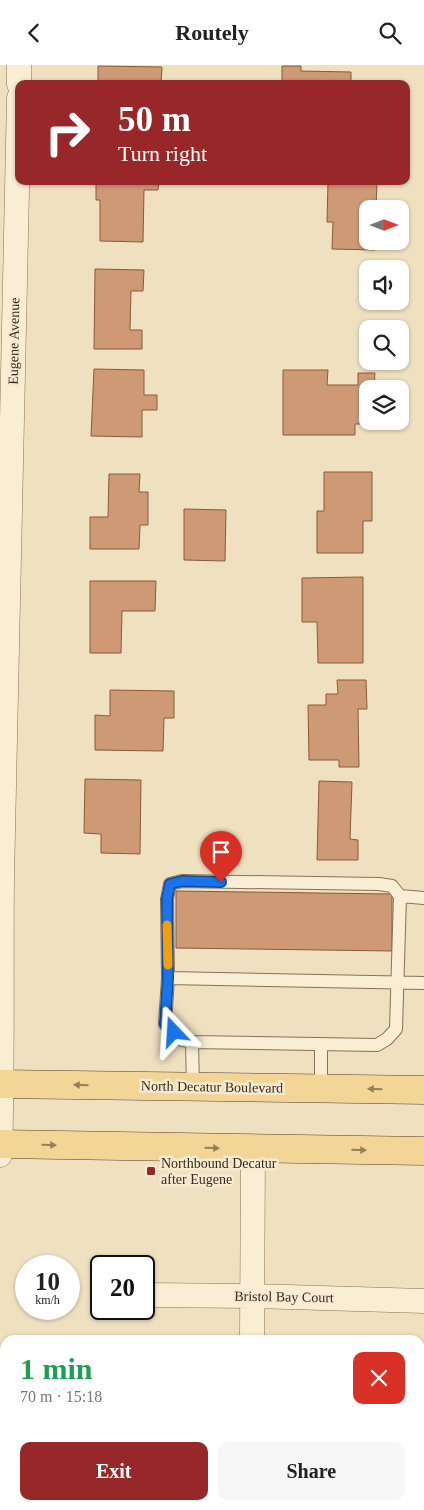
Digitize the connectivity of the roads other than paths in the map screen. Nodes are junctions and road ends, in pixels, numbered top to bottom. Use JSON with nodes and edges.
{"nodes":[{"id":1,"x":20,"y":65,"type":"edge"},
{"id":2,"x":19,"y":80,"type":"edge"},
{"id":3,"x":17,"y":185,"type":"edge"},
{"id":4,"x":400,"y":897,"type":"junction"},
{"id":5,"x":424,"y":898,"type":"edge"},
{"id":6,"x":168,"y":978,"type":"junction"},
{"id":7,"x":398,"y":982,"type":"junction"},
{"id":8,"x":424,"y":983,"type":"edge"},
{"id":9,"x":192,"y":1042,"type":"junction"},
{"id":10,"x":321,"y":1045,"type":"junction"},
{"id":11,"x":1,"y":1084,"type":"edge"},
{"id":12,"x":193,"y":1087,"type":"junction"},
{"id":13,"x":321,"y":1088,"type":"junction"},
{"id":14,"x":424,"y":1090,"type":"edge"},
{"id":15,"x":0,"y":1144,"type":"edge"},
{"id":16,"x":253,"y":1149,"type":"junction"},
{"id":17,"x":424,"y":1151,"type":"edge"},
{"id":18,"x":0,"y":1155,"type":"edge"},
{"id":19,"x":155,"y":1295,"type":"edge"},
{"id":20,"x":253,"y":1296,"type":"junction"},
{"id":21,"x":424,"y":1301,"type":"edge"},
{"id":22,"x":252,"y":1335,"type":"edge"}],
"edges":[{"from":1,"to":2,"type":"street"},
{"from":3,"to":11,"type":"street","name":"Eugene Avenue"},
{"from":4,"to":5,"type":"lane"},
{"from":4,"to":6,"type":"lane"},
{"from":4,"to":7,"type":"lane"},
{"from":6,"to":7,"type":"lane"},
{"from":6,"to":9,"type":"lane"},
{"from":7,"to":8,"type":"lane"},
{"from":7,"to":10,"type":"lane"},
{"from":9,"to":10,"type":"lane"},
{"from":9,"to":12,"type":"lane"},
{"from":10,"to":13,"type":"lane"},
{"from":12,"to":11,"type":"main road","name":"North Decatur Boulevard","one_way":true},
{"from":11,"to":15,"type":"street","name":"Eugene Avenue"},
{"from":12,"to":13,"type":"main road","name":"North Decatur Boulevard"},
{"from":14,"to":13,"type":"main road","name":"North Decatur Boulevard","one_way":true},
{"from":15,"to":16,"type":"main road","one_way":true},
{"from":15,"to":18,"type":"street","name":"Eugene Avenue"},
{"from":16,"to":17,"type":"main road","one_way":true},
{"from":16,"to":20,"type":"street"},
{"from":19,"to":20,"type":"street","name":"Bristol Bay Court"},
{"from":20,"to":21,"type":"street","name":"Bristol Bay Court"},
{"from":20,"to":22,"type":"street"}]}
